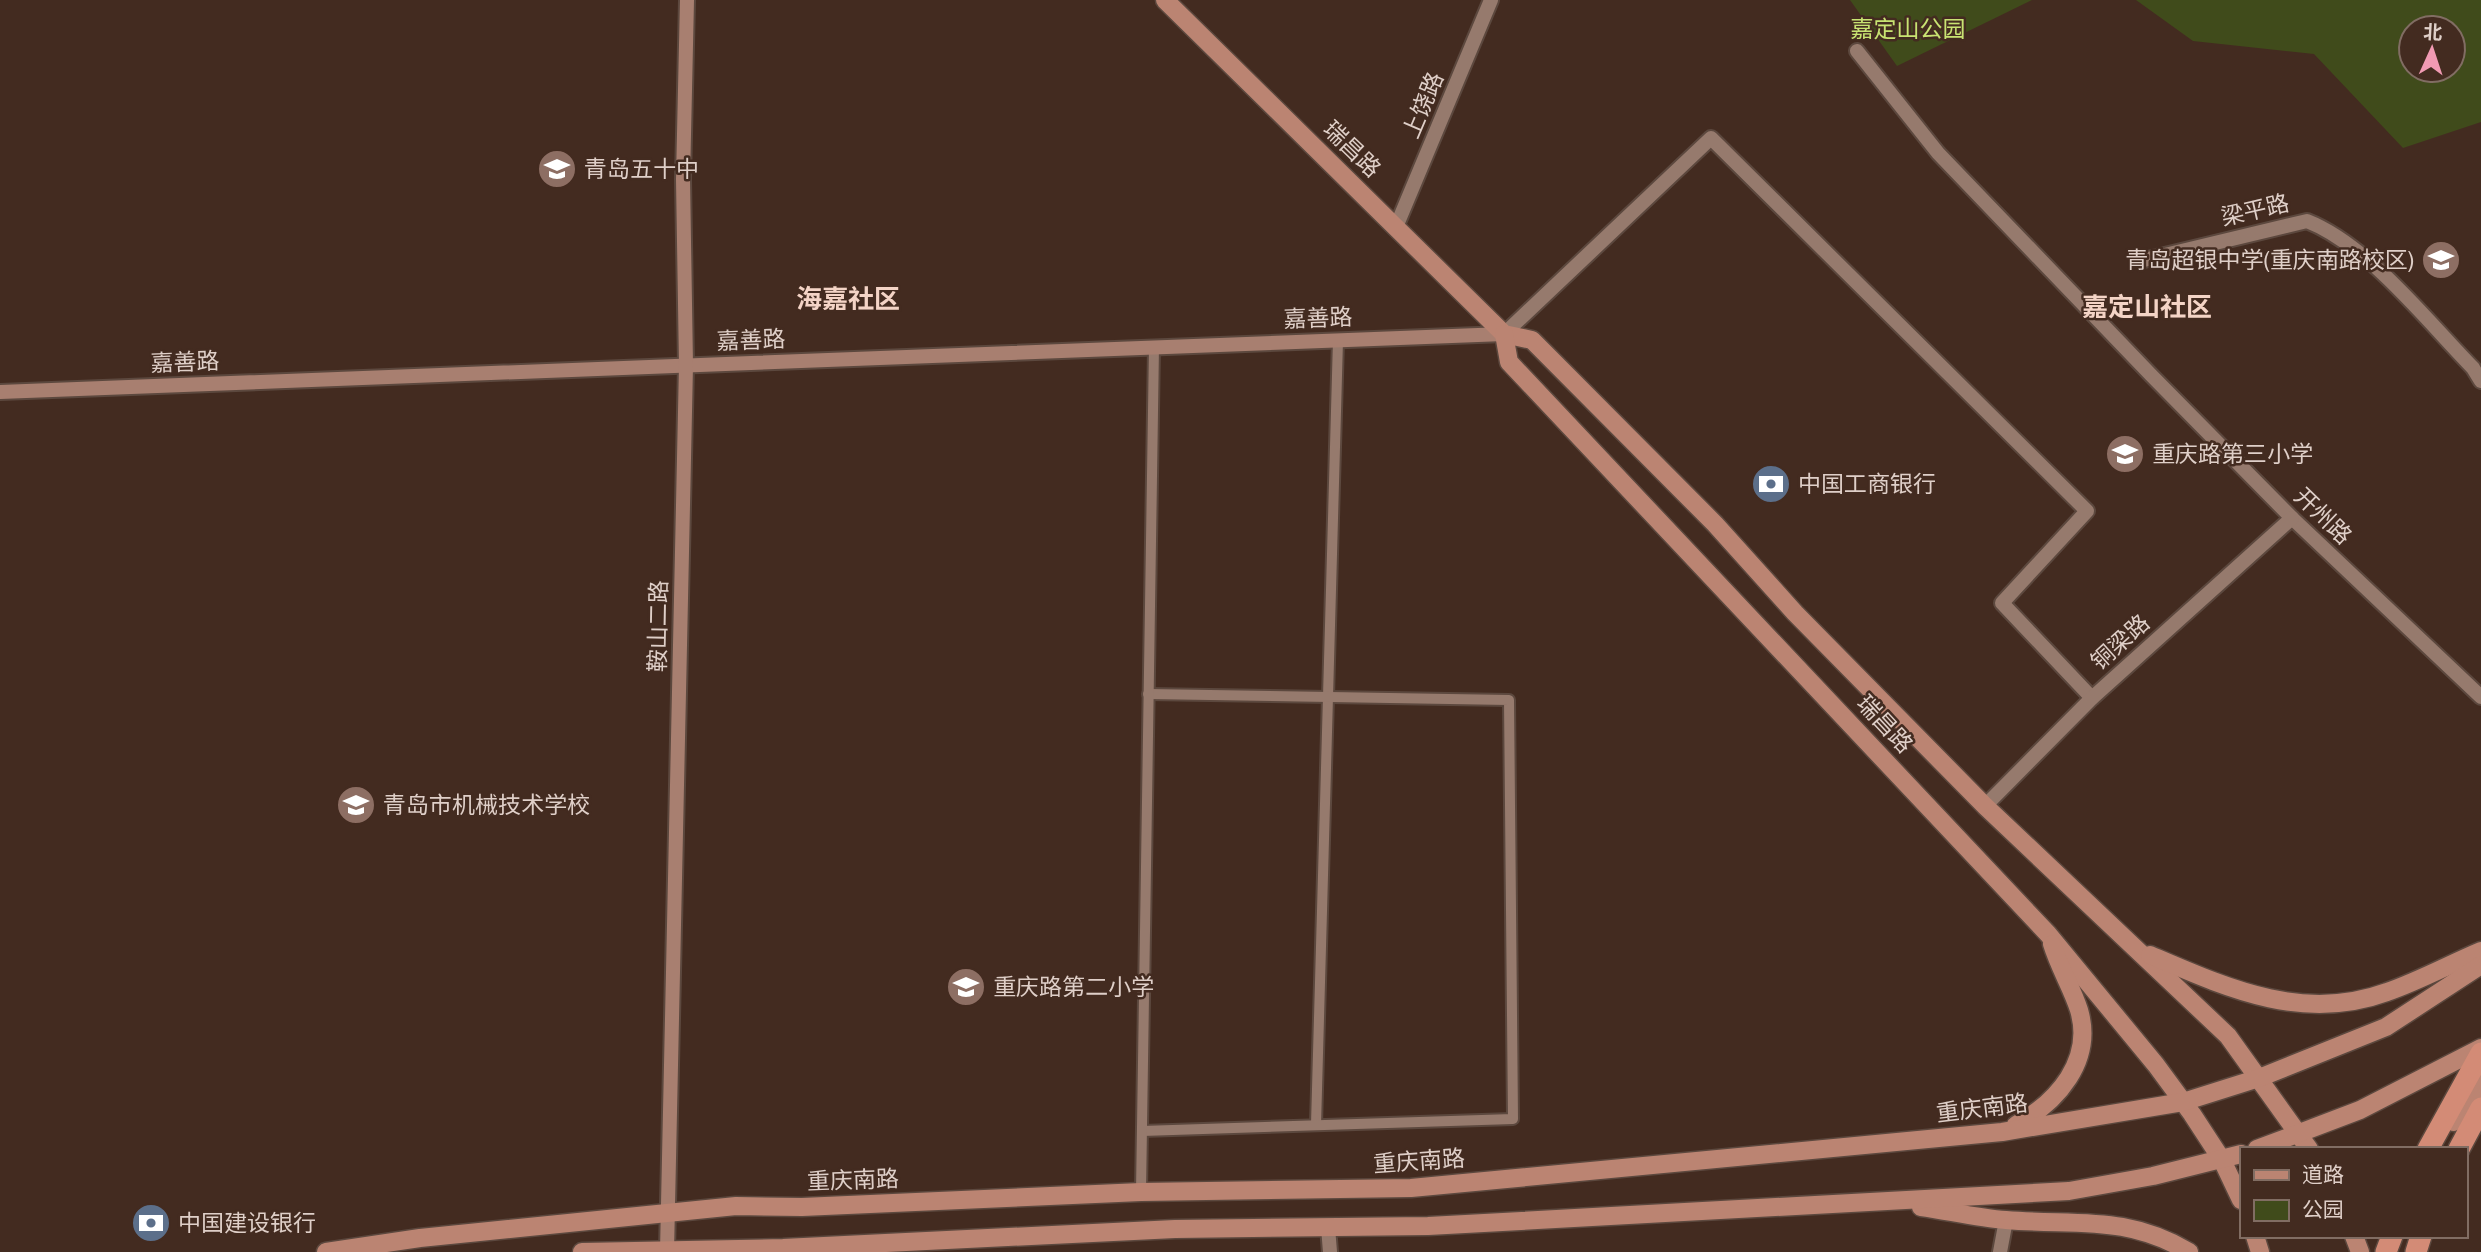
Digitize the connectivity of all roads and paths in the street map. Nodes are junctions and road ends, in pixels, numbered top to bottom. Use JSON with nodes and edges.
{"nodes":[{"id":1,"x":687,"y":0,"type":"edge"},
{"id":2,"x":1165,"y":0,"type":"edge"},
{"id":3,"x":1491,"y":0,"type":"edge"},
{"id":4,"x":1857,"y":51,"type":"dead end"},
{"id":5,"x":1396,"y":228,"type":"junction"},
{"id":6,"x":2144,"y":260,"type":"dead end"},
{"id":7,"x":1504,"y":334,"type":"junction"},
{"id":8,"x":1338,"y":340,"type":"junction"},
{"id":9,"x":1154,"y":346,"type":"junction"},
{"id":10,"x":686,"y":365,"type":"junction"},
{"id":11,"x":2481,"y":381,"type":"edge"},
{"id":12,"x":0,"y":393,"type":"edge"},
{"id":13,"x":2292,"y":518,"type":"junction"},
{"id":14,"x":1148,"y":694,"type":"junction"},
{"id":15,"x":1328,"y":697,"type":"junction"},
{"id":16,"x":2481,"y":697,"type":"edge"},
{"id":17,"x":2092,"y":698,"type":"junction"},
{"id":18,"x":1985,"y":806,"type":"junction"},
{"id":19,"x":2048,"y":934,"type":"junction"},
{"id":20,"x":2141,"y":951,"type":"junction"},
{"id":21,"x":2481,"y":951,"type":"edge"},
{"id":22,"x":2481,"y":965,"type":"edge"},
{"id":23,"x":2481,"y":1048,"type":"edge"},
{"id":24,"x":2481,"y":1054,"type":"edge"},
{"id":25,"x":2259,"y":1078,"type":"junction"},
{"id":26,"x":2481,"y":1083,"type":"edge"},
{"id":27,"x":2183,"y":1101,"type":"junction"},
{"id":28,"x":2481,"y":1108,"type":"edge"},
{"id":29,"x":1316,"y":1125,"type":"junction"},
{"id":30,"x":1142,"y":1131,"type":"junction"},
{"id":31,"x":2003,"y":1132,"type":"junction"},
{"id":32,"x":2305,"y":1142,"type":"edge"},
{"id":33,"x":2271,"y":1147,"type":"edge"},
{"id":34,"x":2429,"y":1147,"type":"edge"},
{"id":35,"x":2439,"y":1147,"type":"edge"},
{"id":36,"x":2460,"y":1147,"type":"edge"},
{"id":37,"x":2240,"y":1154,"type":"edge"},
{"id":38,"x":2222,"y":1160,"type":"junction"},
{"id":39,"x":1141,"y":1192,"type":"junction"},
{"id":40,"x":2240,"y":1198,"type":"edge"},
{"id":41,"x":1887,"y":1201,"type":"junction"},
{"id":42,"x":667,"y":1212,"type":"junction"},
{"id":43,"x":2006,"y":1220,"type":"junction"},
{"id":44,"x":1328,"y":1227,"type":"junction"},
{"id":45,"x":784,"y":1250,"type":"edge"},
{"id":46,"x":667,"y":1251,"type":"edge"},
{"id":47,"x":326,"y":1252,"type":"edge"},
{"id":48,"x":582,"y":1252,"type":"edge"},
{"id":49,"x":1330,"y":1252,"type":"edge"},
{"id":50,"x":2000,"y":1252,"type":"edge"},
{"id":51,"x":2189,"y":1252,"type":"edge"}],
"edges":[{"from":1,"to":10,"type":"street","name":"鞍山二路"},
{"from":2,"to":5,"type":"main road","name":"瑞昌路"},
{"from":3,"to":5,"type":"street","name":"上饶路"},
{"from":4,"to":13,"type":"street","name":"开州路"},
{"from":5,"to":7,"type":"main road","name":"瑞昌路"},
{"from":6,"to":11,"type":"street","name":"梁平路"},
{"from":7,"to":8,"type":"street","name":"嘉善路"},
{"from":7,"to":17,"type":"street"},
{"from":7,"to":18,"type":"main road","name":"瑞昌路"},
{"from":7,"to":19,"type":"main road","name":"瑞昌路"},
{"from":8,"to":9,"type":"street","name":"嘉善路"},
{"from":8,"to":15,"type":"lane"},
{"from":9,"to":10,"type":"street","name":"嘉善路"},
{"from":9,"to":14,"type":"lane"},
{"from":10,"to":12,"type":"street","name":"嘉善路"},
{"from":10,"to":42,"type":"street","name":"鞍山二路"},
{"from":13,"to":16,"type":"street","name":"开州路"},
{"from":13,"to":17,"type":"street","name":"铜梁路"},
{"from":14,"to":15,"type":"lane"},
{"from":14,"to":30,"type":"lane"},
{"from":15,"to":29,"type":"lane"},
{"from":15,"to":29,"type":"lane"},
{"from":17,"to":18,"type":"street","name":"铜梁路"},
{"from":18,"to":20,"type":"main road","name":"瑞昌路"},
{"from":19,"to":27,"type":"main road","name":"瑞昌路"},
{"from":19,"to":31,"type":"main road"},
{"from":20,"to":21,"type":"main road"},
{"from":20,"to":25,"type":"main road","name":"瑞昌路"},
{"from":22,"to":25,"type":"main road","name":"重庆南路"},
{"from":23,"to":32,"type":"main road"},
{"from":24,"to":34,"type":"highway"},
{"from":25,"to":27,"type":"main road","name":"重庆南路"},
{"from":25,"to":32,"type":"main road","name":"瑞昌路"},
{"from":26,"to":35,"type":"main road"},
{"from":27,"to":31,"type":"main road","name":"重庆南路"},
{"from":27,"to":38,"type":"main road","name":"瑞昌路"},
{"from":28,"to":36,"type":"highway"},
{"from":29,"to":30,"type":"lane"},
{"from":30,"to":39,"type":"lane"},
{"from":31,"to":39,"type":"main road","name":"重庆南路"},
{"from":32,"to":33,"type":"main road"},
{"from":37,"to":38,"type":"main road"},
{"from":38,"to":40,"type":"main road","name":"瑞昌路"},
{"from":38,"to":41,"type":"main road"},
{"from":39,"to":42,"type":"main road","name":"重庆南路"},
{"from":41,"to":43,"type":"main road"},
{"from":41,"to":44,"type":"main road"},
{"from":42,"to":46,"type":"street","name":"鞍山二路"},
{"from":42,"to":47,"type":"main road","name":"重庆南路"},
{"from":43,"to":50,"type":"street"},
{"from":43,"to":51,"type":"main road"},
{"from":44,"to":45,"type":"main road"},
{"from":44,"to":49,"type":"street"},
{"from":45,"to":46,"type":"main road"},
{"from":46,"to":48,"type":"main road"}]}
